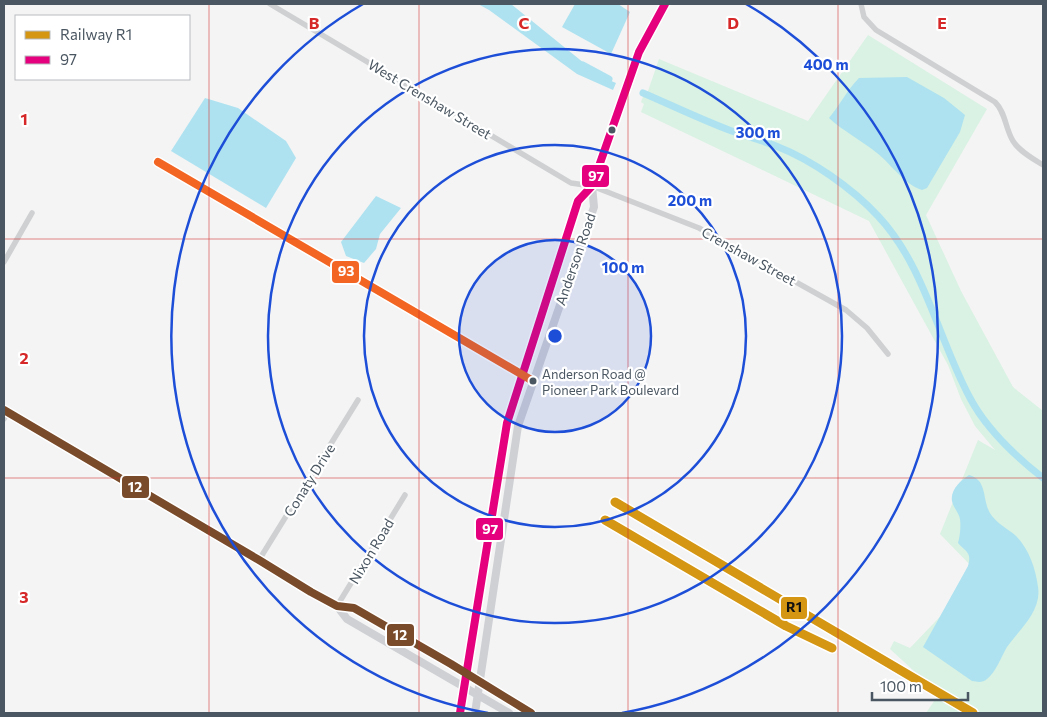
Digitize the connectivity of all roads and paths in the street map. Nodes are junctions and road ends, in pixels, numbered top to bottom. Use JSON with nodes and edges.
{"nodes":[{"id":1,"x":270,"y":4,"type":"edge"},
{"id":2,"x":666,"y":4,"type":"edge"},
{"id":3,"x":861,"y":4,"type":"edge"},
{"id":4,"x":158,"y":162,"type":"dead end"},
{"id":5,"x":1043,"y":165,"type":"edge"},
{"id":6,"x":592,"y":186,"type":"junction"},
{"id":7,"x":32,"y":213,"type":"dead end"},
{"id":8,"x":4,"y":262,"type":"edge"},
{"id":9,"x":888,"y":354,"type":"dead end"},
{"id":10,"x":522,"y":374,"type":"junction"},
{"id":11,"x":533,"y":381,"type":"junction"},
{"id":12,"x":358,"y":400,"type":"dead end"},
{"id":13,"x":5,"y":414,"type":"edge"},
{"id":14,"x":405,"y":496,"type":"dead end"},
{"id":15,"x":259,"y":560,"type":"junction"},
{"id":16,"x":337,"y":606,"type":"junction"},
{"id":17,"x":466,"y":674,"type":"junction"},
{"id":18,"x":479,"y":682,"type":"junction"},
{"id":19,"x":464,"y":687,"type":"junction"},
{"id":20,"x":477,"y":696,"type":"junction"},
{"id":21,"x":460,"y":713,"type":"edge"},
{"id":22,"x":475,"y":713,"type":"edge"},
{"id":23,"x":509,"y":713,"type":"edge"},
{"id":24,"x":531,"y":713,"type":"edge"}],
"edges":[{"from":1,"to":6,"type":"street","name":"West Crenshaw Street"},
{"from":2,"to":6,"type":"main road","name":"Anderson Road"},
{"from":3,"to":5,"type":"street"},
{"from":4,"to":10,"type":"street"},
{"from":6,"to":9,"type":"street","name":"Crenshaw Street"},
{"from":6,"to":10,"type":"main road","name":"Anderson Road"},
{"from":6,"to":11,"type":"main road","name":"Anderson Road"},
{"from":7,"to":8,"type":"street"},
{"from":10,"to":11,"type":"street"},
{"from":10,"to":17,"type":"main road","name":"Anderson Road"},
{"from":11,"to":18,"type":"main road","name":"Anderson Road"},
{"from":12,"to":15,"type":"street","name":"Conaty Drive"},
{"from":13,"to":15,"type":"main road"},
{"from":14,"to":16,"type":"street","name":"Nixon Road"},
{"from":15,"to":16,"type":"main road"},
{"from":16,"to":17,"type":"main road"},
{"from":16,"to":19,"type":"main road"},
{"from":17,"to":18,"type":"main road"},
{"from":17,"to":19,"type":"main road","name":"Anderson Road"},
{"from":18,"to":20,"type":"main road","name":"Anderson Road"},
{"from":18,"to":24,"type":"main road"},
{"from":19,"to":20,"type":"main road"},
{"from":19,"to":21,"type":"main road","name":"Anderson Road"},
{"from":20,"to":22,"type":"main road","name":"Anderson Road"},
{"from":20,"to":23,"type":"main road"}]}
